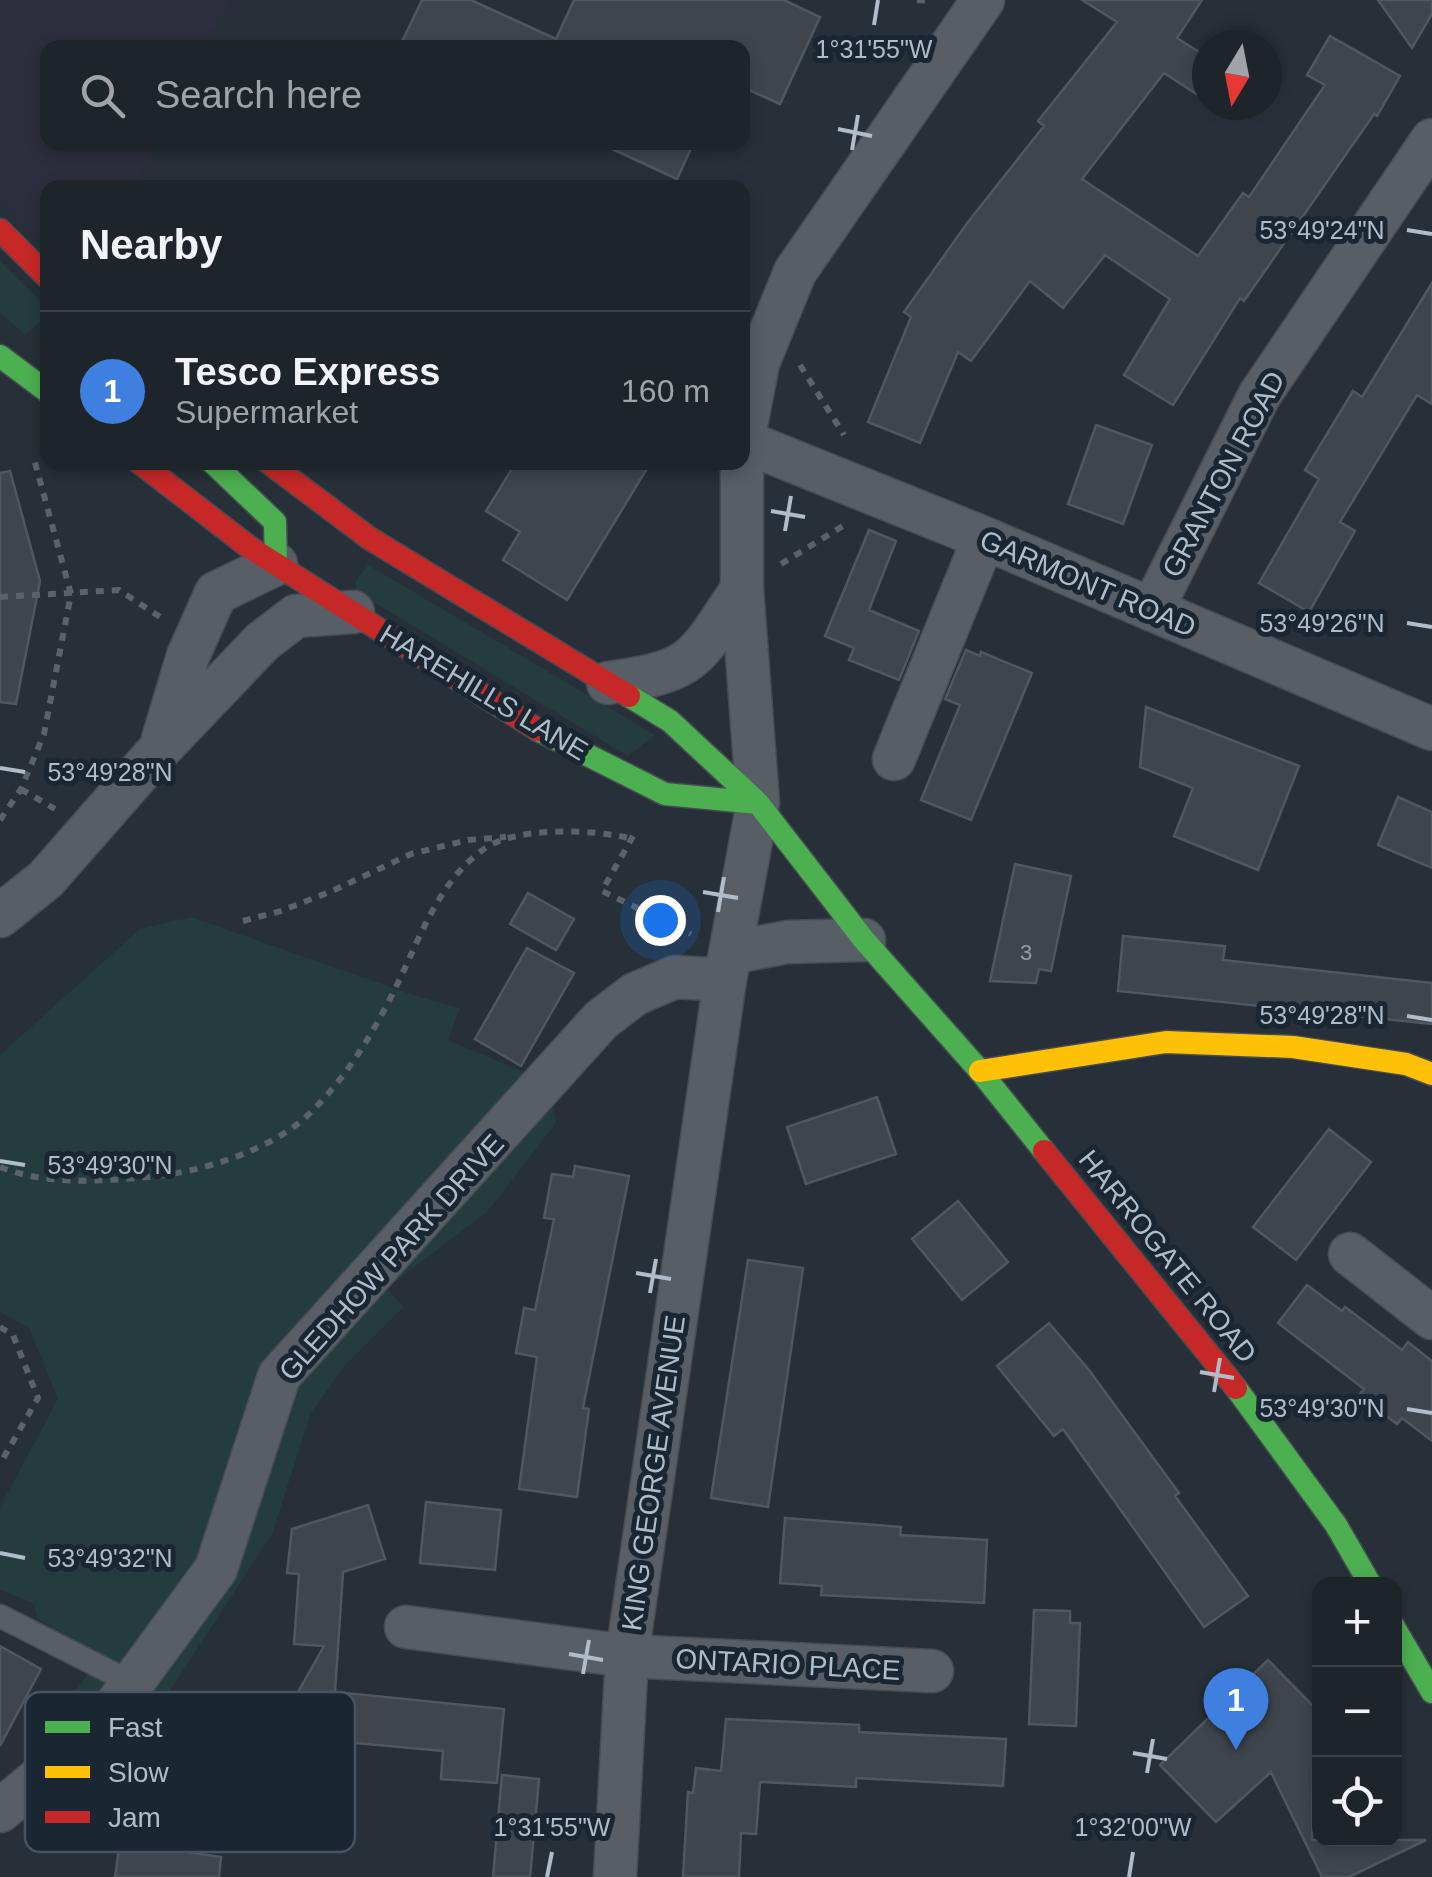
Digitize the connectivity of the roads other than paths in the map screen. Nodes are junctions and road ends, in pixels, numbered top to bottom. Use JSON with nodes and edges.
{"nodes":[{"id":1,"x":983,"y":0,"type":"edge"},
{"id":2,"x":1432,"y":140,"type":"edge"},
{"id":3,"x":0,"y":230,"type":"edge"},
{"id":4,"x":40,"y":270,"type":"edge"},
{"id":5,"x":0,"y":356,"type":"edge"},
{"id":6,"x":40,"y":386,"type":"edge"},
{"id":7,"x":750,"y":399,"type":"edge"},
{"id":8,"x":750,"y":423,"type":"edge"},
{"id":9,"x":149,"y":470,"type":"edge"},
{"id":10,"x":220,"y":470,"type":"edge"},
{"id":11,"x":277,"y":470,"type":"edge"},
{"id":12,"x":742,"y":470,"type":"edge"},
{"id":13,"x":182,"y":496,"type":"junction"},
{"id":14,"x":984,"y":538,"type":"junction"},
{"id":15,"x":294,"y":559,"type":"junction"},
{"id":16,"x":742,"y":589,"type":"junction"},
{"id":17,"x":216,"y":592,"type":"junction"},
{"id":18,"x":1152,"y":610,"type":"junction"},
{"id":19,"x":353,"y":612,"type":"junction"},
{"id":20,"x":262,"y":642,"type":"junction"},
{"id":21,"x":608,"y":683,"type":"junction"},
{"id":22,"x":1432,"y":729,"type":"edge"},
{"id":23,"x":160,"y":749,"type":"junction"},
{"id":24,"x":894,"y":760,"type":"dead end"},
{"id":25,"x":758,"y":803,"type":"junction"},
{"id":26,"x":0,"y":916,"type":"edge"},
{"id":27,"x":864,"y":940,"type":"junction"},
{"id":28,"x":728,"y":967,"type":"junction"},
{"id":29,"x":980,"y":1071,"type":"junction"},
{"id":30,"x":1432,"y":1074,"type":"edge"},
{"id":31,"x":1350,"y":1254,"type":"dead end"},
{"id":32,"x":1432,"y":1318,"type":"edge"},
{"id":33,"x":1366,"y":1577,"type":"edge"},
{"id":34,"x":0,"y":1616,"type":"edge"},
{"id":35,"x":406,"y":1628,"type":"dead end"},
{"id":36,"x":1402,"y":1641,"type":"edge"},
{"id":37,"x":627,"y":1656,"type":"junction"},
{"id":38,"x":932,"y":1672,"type":"dead end"},
{"id":39,"x":132,"y":1683,"type":"junction"},
{"id":40,"x":125,"y":1692,"type":"edge"},
{"id":41,"x":1432,"y":1692,"type":"edge"},
{"id":42,"x":25,"y":1790,"type":"edge"},
{"id":43,"x":0,"y":1811,"type":"edge"},
{"id":44,"x":615,"y":1877,"type":"edge"}],
"edges":[{"from":1,"to":7,"type":"street"},
{"from":2,"to":18,"type":"street","name":"GRANTON ROAD"},
{"from":3,"to":4,"type":"main road"},
{"from":5,"to":6,"type":"main road"},
{"from":8,"to":14,"type":"street","name":"GARMONT ROAD"},
{"from":9,"to":13,"type":"main road","name":"HAREHILLS LANE"},
{"from":10,"to":15,"type":"main road"},
{"from":11,"to":21,"type":"main road"},
{"from":12,"to":16,"type":"street","name":"KING GEORGE AVENUE"},
{"from":13,"to":15,"type":"main road","name":"HAREHILLS LANE"},
{"from":13,"to":17,"type":"street","name":"HAREHILLS LANE"},
{"from":14,"to":18,"type":"street","name":"GARMONT ROAD"},
{"from":14,"to":24,"type":"street"},
{"from":15,"to":17,"type":"street"},
{"from":15,"to":19,"type":"main road","name":"HAREHILLS LANE"},
{"from":15,"to":20,"type":"street"},
{"from":16,"to":21,"type":"street"},
{"from":16,"to":25,"type":"street","name":"KING GEORGE AVENUE"},
{"from":17,"to":23,"type":"street"},
{"from":18,"to":22,"type":"street","name":"GARMONT ROAD"},
{"from":19,"to":20,"type":"street"},
{"from":19,"to":25,"type":"main road","name":"HAREHILLS LANE"},
{"from":20,"to":23,"type":"street"},
{"from":21,"to":25,"type":"main road"},
{"from":23,"to":26,"type":"street"},
{"from":25,"to":27,"type":"main road","name":"HARROGATE ROAD"},
{"from":25,"to":28,"type":"street","name":"KING GEORGE AVENUE"},
{"from":27,"to":28,"type":"street"},
{"from":27,"to":29,"type":"main road","name":"HARROGATE ROAD"},
{"from":28,"to":37,"type":"street","name":"KING GEORGE AVENUE"},
{"from":28,"to":39,"type":"street","name":"GLEDHOW PARK DRIVE"},
{"from":29,"to":30,"type":"main road"},
{"from":29,"to":33,"type":"main road","name":"HARROGATE ROAD"},
{"from":31,"to":32,"type":"street"},
{"from":34,"to":39,"type":"lane"},
{"from":35,"to":37,"type":"street","name":"ONTARIO PLACE"},
{"from":36,"to":41,"type":"main road"},
{"from":37,"to":38,"type":"street","name":"ONTARIO PLACE"},
{"from":37,"to":44,"type":"street","name":"KING GEORGE AVENUE"},
{"from":39,"to":40,"type":"street","name":"GLEDHOW PARK DRIVE"},
{"from":42,"to":43,"type":"street","name":"GLEDHOW PARK DRIVE"}]}
